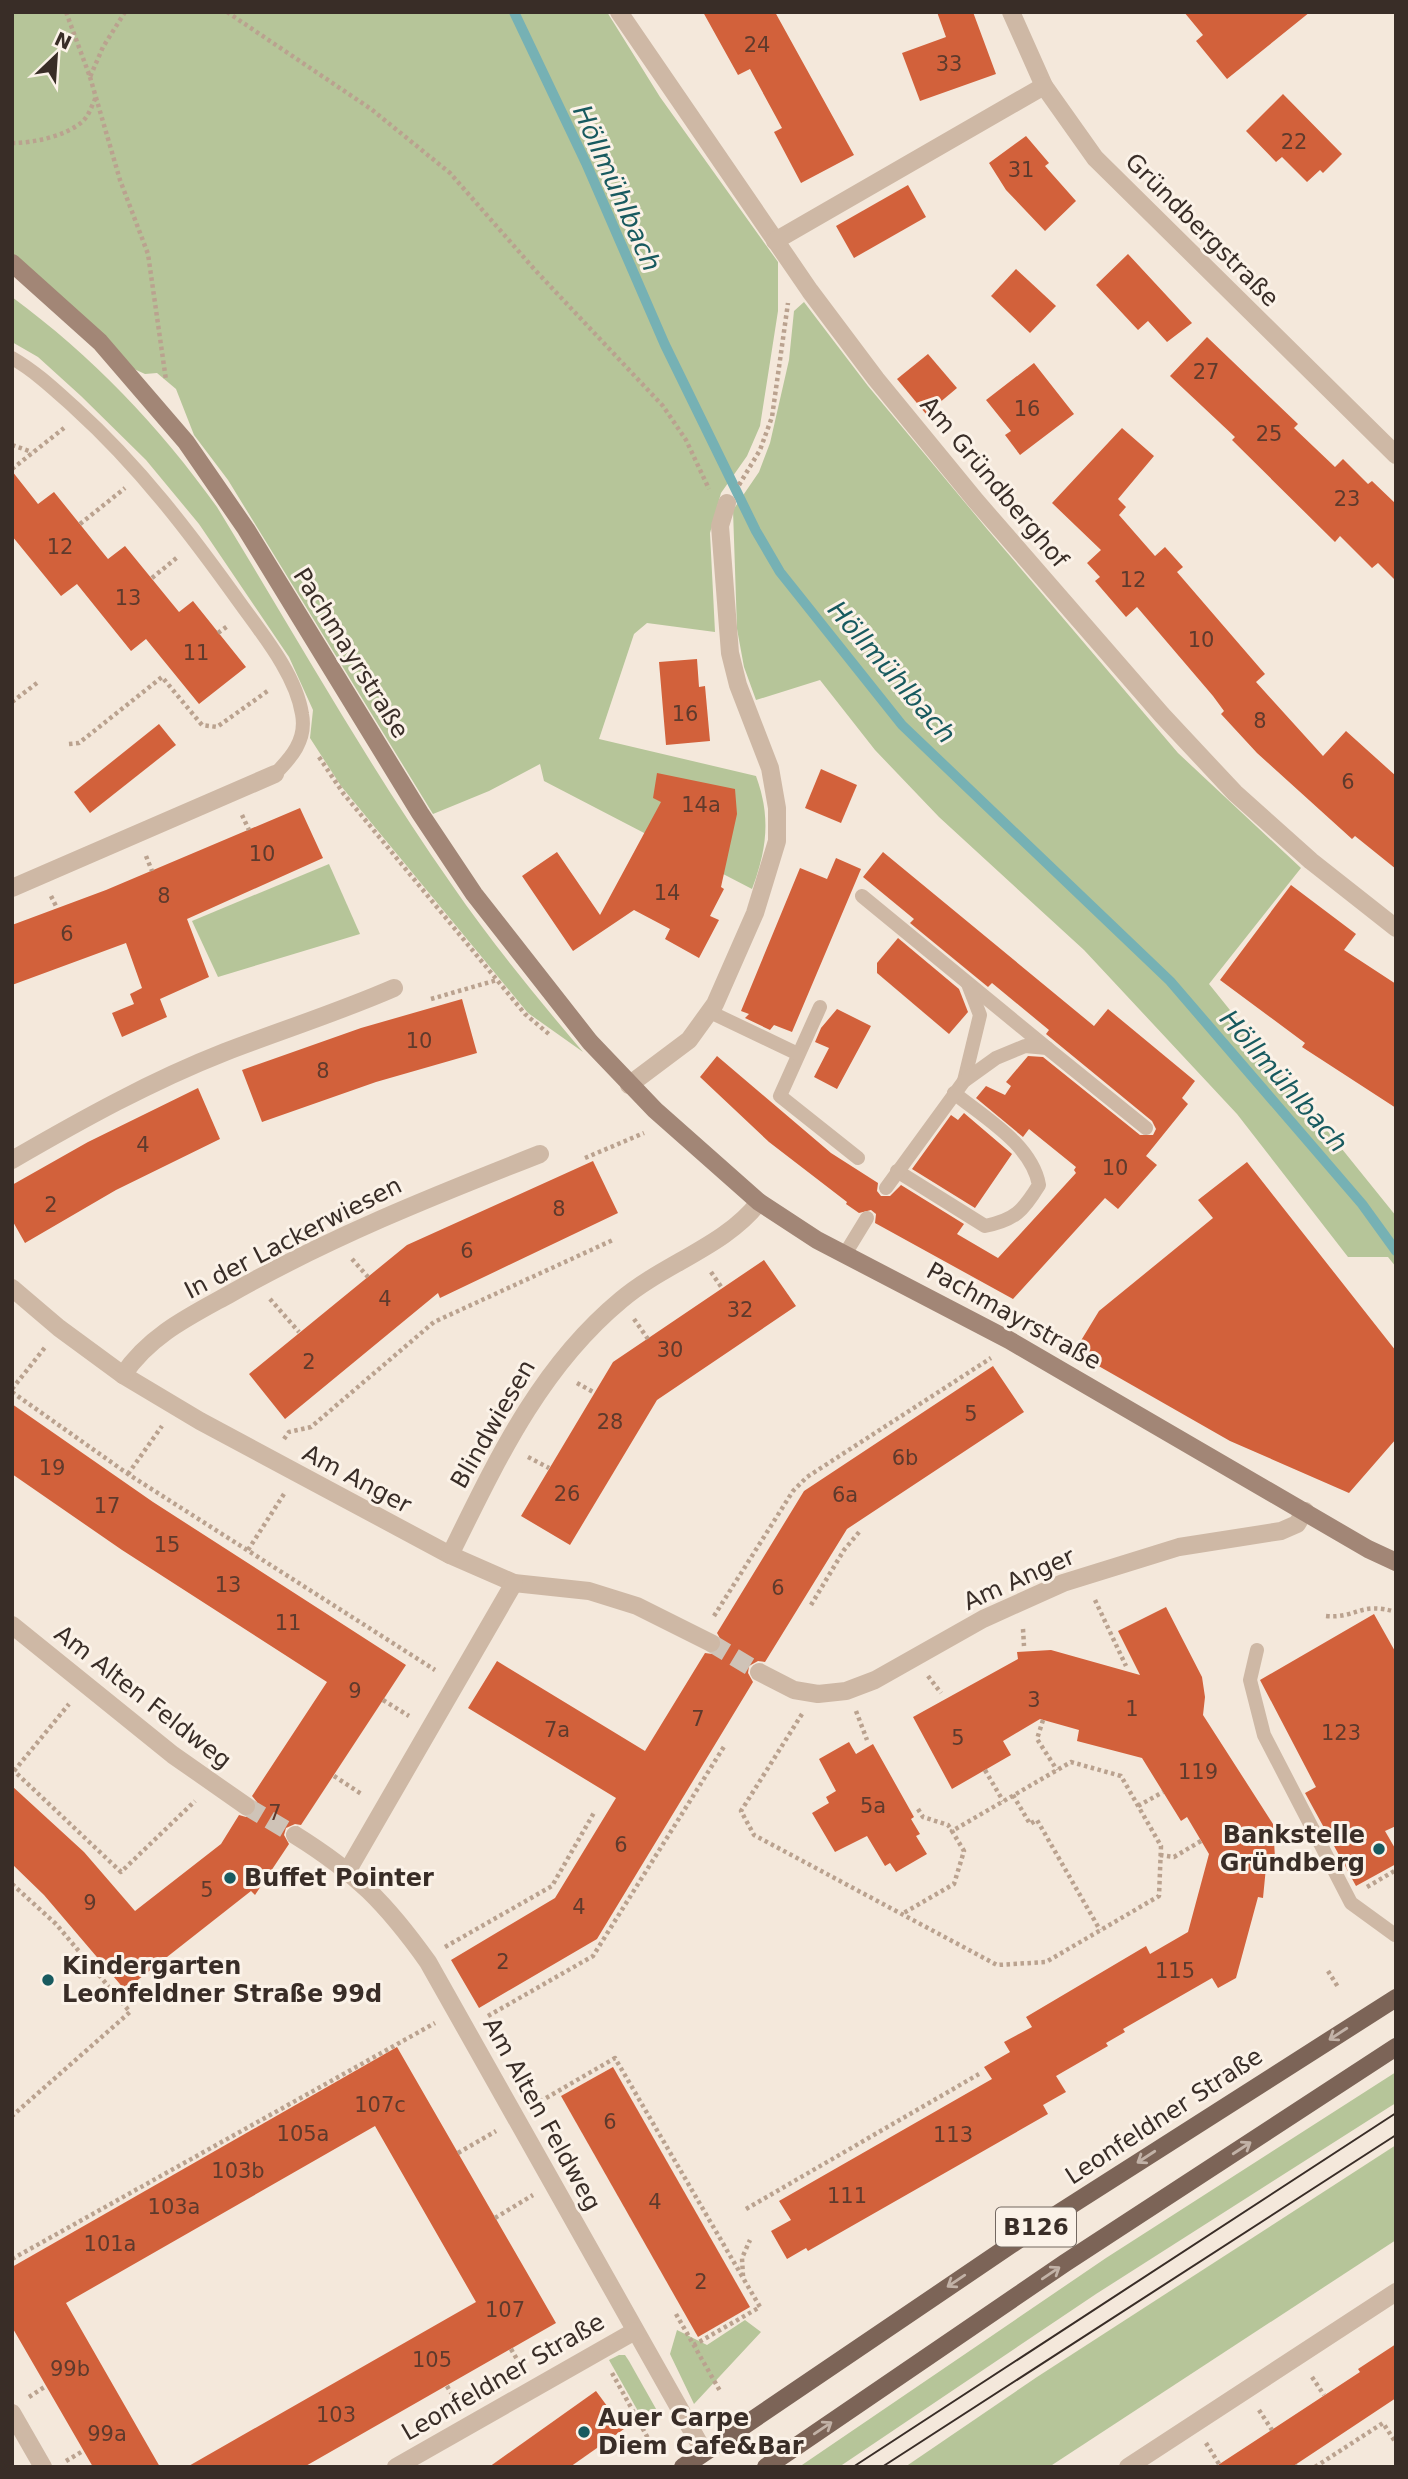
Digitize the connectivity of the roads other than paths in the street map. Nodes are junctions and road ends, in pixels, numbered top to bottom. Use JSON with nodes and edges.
{"nodes":[{"id":1,"x":619,"y":12,"type":"edge"},
{"id":2,"x":1012,"y":12,"type":"edge"},
{"id":3,"x":1044,"y":86,"type":"junction"},
{"id":4,"x":775,"y":241,"type":"junction"},
{"id":5,"x":12,"y":263,"type":"edge"},
{"id":6,"x":12,"y":358,"type":"edge"},
{"id":7,"x":1396,"y":455,"type":"edge"},
{"id":8,"x":724,"y":511,"type":"road end"},
{"id":9,"x":275,"y":774,"type":"joint"},
{"id":10,"x":12,"y":888,"type":"edge"},
{"id":11,"x":862,"y":896,"type":"dead end"},
{"id":12,"x":1396,"y":928,"type":"edge"},
{"id":13,"x":968,"y":982,"type":"junction"},
{"id":14,"x":394,"y":988,"type":"dead end"},
{"id":15,"x":820,"y":1007,"type":"dead end"},
{"id":16,"x":710,"y":1012,"type":"junction"},
{"id":17,"x":1047,"y":1048,"type":"junction"},
{"id":18,"x":798,"y":1054,"type":"junction"},
{"id":19,"x":964,"y":1081,"type":"junction"},
{"id":20,"x":629,"y":1085,"type":"junction"},
{"id":21,"x":954,"y":1093,"type":"junction"},
{"id":22,"x":1146,"y":1128,"type":"dead end"},
{"id":23,"x":540,"y":1154,"type":"dead end"},
{"id":24,"x":858,"y":1158,"type":"dead end"},
{"id":25,"x":12,"y":1160,"type":"edge"},
{"id":26,"x":897,"y":1171,"type":"junction"},
{"id":27,"x":886,"y":1188,"type":"dead end"},
{"id":28,"x":759,"y":1202,"type":"junction"},
{"id":29,"x":867,"y":1218,"type":"dead end"},
{"id":30,"x":845,"y":1254,"type":"junction"},
{"id":31,"x":12,"y":1288,"type":"edge"},
{"id":32,"x":123,"y":1375,"type":"junction"},
{"id":33,"x":1305,"y":1511,"type":"junction"},
{"id":34,"x":450,"y":1555,"type":"junction"},
{"id":35,"x":1396,"y":1562,"type":"edge"},
{"id":36,"x":514,"y":1583,"type":"junction"},
{"id":37,"x":12,"y":1625,"type":"edge"},
{"id":38,"x":710,"y":1643,"type":"tunnel mouth"},
{"id":39,"x":1257,"y":1650,"type":"dead end"},
{"id":40,"x":759,"y":1672,"type":"tunnel mouth"},
{"id":41,"x":246,"y":1806,"type":"tunnel mouth"},
{"id":42,"x":295,"y":1835,"type":"tunnel mouth"},
{"id":43,"x":348,"y":1870,"type":"junction"},
{"id":44,"x":1395,"y":1936,"type":"edge"},
{"id":45,"x":1396,"y":1998,"type":"edge"},
{"id":46,"x":1396,"y":2047,"type":"edge"},
{"id":47,"x":1396,"y":2292,"type":"edge"},
{"id":48,"x":635,"y":2331,"type":"junction"},
{"id":49,"x":12,"y":2413,"type":"edge"},
{"id":50,"x":704,"y":2452,"type":"junction"},
{"id":51,"x":43,"y":2467,"type":"edge"},
{"id":52,"x":396,"y":2467,"type":"edge"},
{"id":53,"x":683,"y":2467,"type":"edge"},
{"id":54,"x":766,"y":2467,"type":"edge"},
{"id":55,"x":1128,"y":2467,"type":"edge"}],
"edges":[{"from":1,"to":4,"type":"street","name":"Am Gründberghof"},
{"from":2,"to":3,"type":"street","name":"Gründbergstraße"},
{"from":3,"to":4,"type":"street"},
{"from":3,"to":7,"type":"street","name":"Gründbergstraße"},
{"from":4,"to":12,"type":"street","name":"Am Gründberghof"},
{"from":5,"to":20,"type":"street","name":"Pachmayrstraße"},
{"from":6,"to":9,"type":"lane"},
{"from":8,"to":16,"type":"street"},
{"from":9,"to":10,"type":"street"},
{"from":11,"to":13,"type":"lane"},
{"from":13,"to":17,"type":"lane"},
{"from":13,"to":19,"type":"lane"},
{"from":14,"to":25,"type":"street"},
{"from":15,"to":18,"type":"lane"},
{"from":16,"to":18,"type":"lane"},
{"from":16,"to":20,"type":"street"},
{"from":17,"to":19,"type":"lane"},
{"from":17,"to":22,"type":"lane"},
{"from":18,"to":24,"type":"lane"},
{"from":19,"to":21,"type":"lane"},
{"from":20,"to":28,"type":"street","name":"Pachmayrstraße"},
{"from":21,"to":26,"type":"lane"},
{"from":21,"to":26,"type":"lane"},
{"from":23,"to":32,"type":"street","name":"In der Lackerwiesen"},
{"from":26,"to":27,"type":"lane"},
{"from":28,"to":30,"type":"street","name":"Pachmayrstraße"},
{"from":28,"to":34,"type":"street","name":"Blindwiesen"},
{"from":29,"to":30,"type":"lane"},
{"from":30,"to":33,"type":"street","name":"Pachmayrstraße"},
{"from":31,"to":32,"type":"street","name":"Am Anger"},
{"from":32,"to":34,"type":"street","name":"Am Anger"},
{"from":33,"to":35,"type":"street","name":"Pachmayrstraße"},
{"from":33,"to":40,"type":"street","name":"Am Anger"},
{"from":34,"to":36,"type":"street","name":"Am Anger"},
{"from":36,"to":38,"type":"street","name":"Am Anger"},
{"from":36,"to":43,"type":"street"},
{"from":37,"to":41,"type":"street","name":"Am Alten Feldweg"},
{"from":39,"to":44,"type":"lane"},
{"from":42,"to":43,"type":"street","name":"Am Alten Feldweg"},
{"from":43,"to":48,"type":"street","name":"Am Alten Feldweg"},
{"from":45,"to":50,"type":"main road","name":"Leonfeldner Straße","number":"B126","one_way":true},
{"from":54,"to":46,"type":"main road","number":"B126","one_way":true},
{"from":47,"to":55,"type":"street"},
{"from":48,"to":50,"type":"street","name":"Am Alten Feldweg"},
{"from":48,"to":52,"type":"street","name":"Leonfeldner Straße"},
{"from":49,"to":51,"type":"street"},
{"from":50,"to":53,"type":"main road","name":"Leonfeldner Straße","number":"B126"}]}
